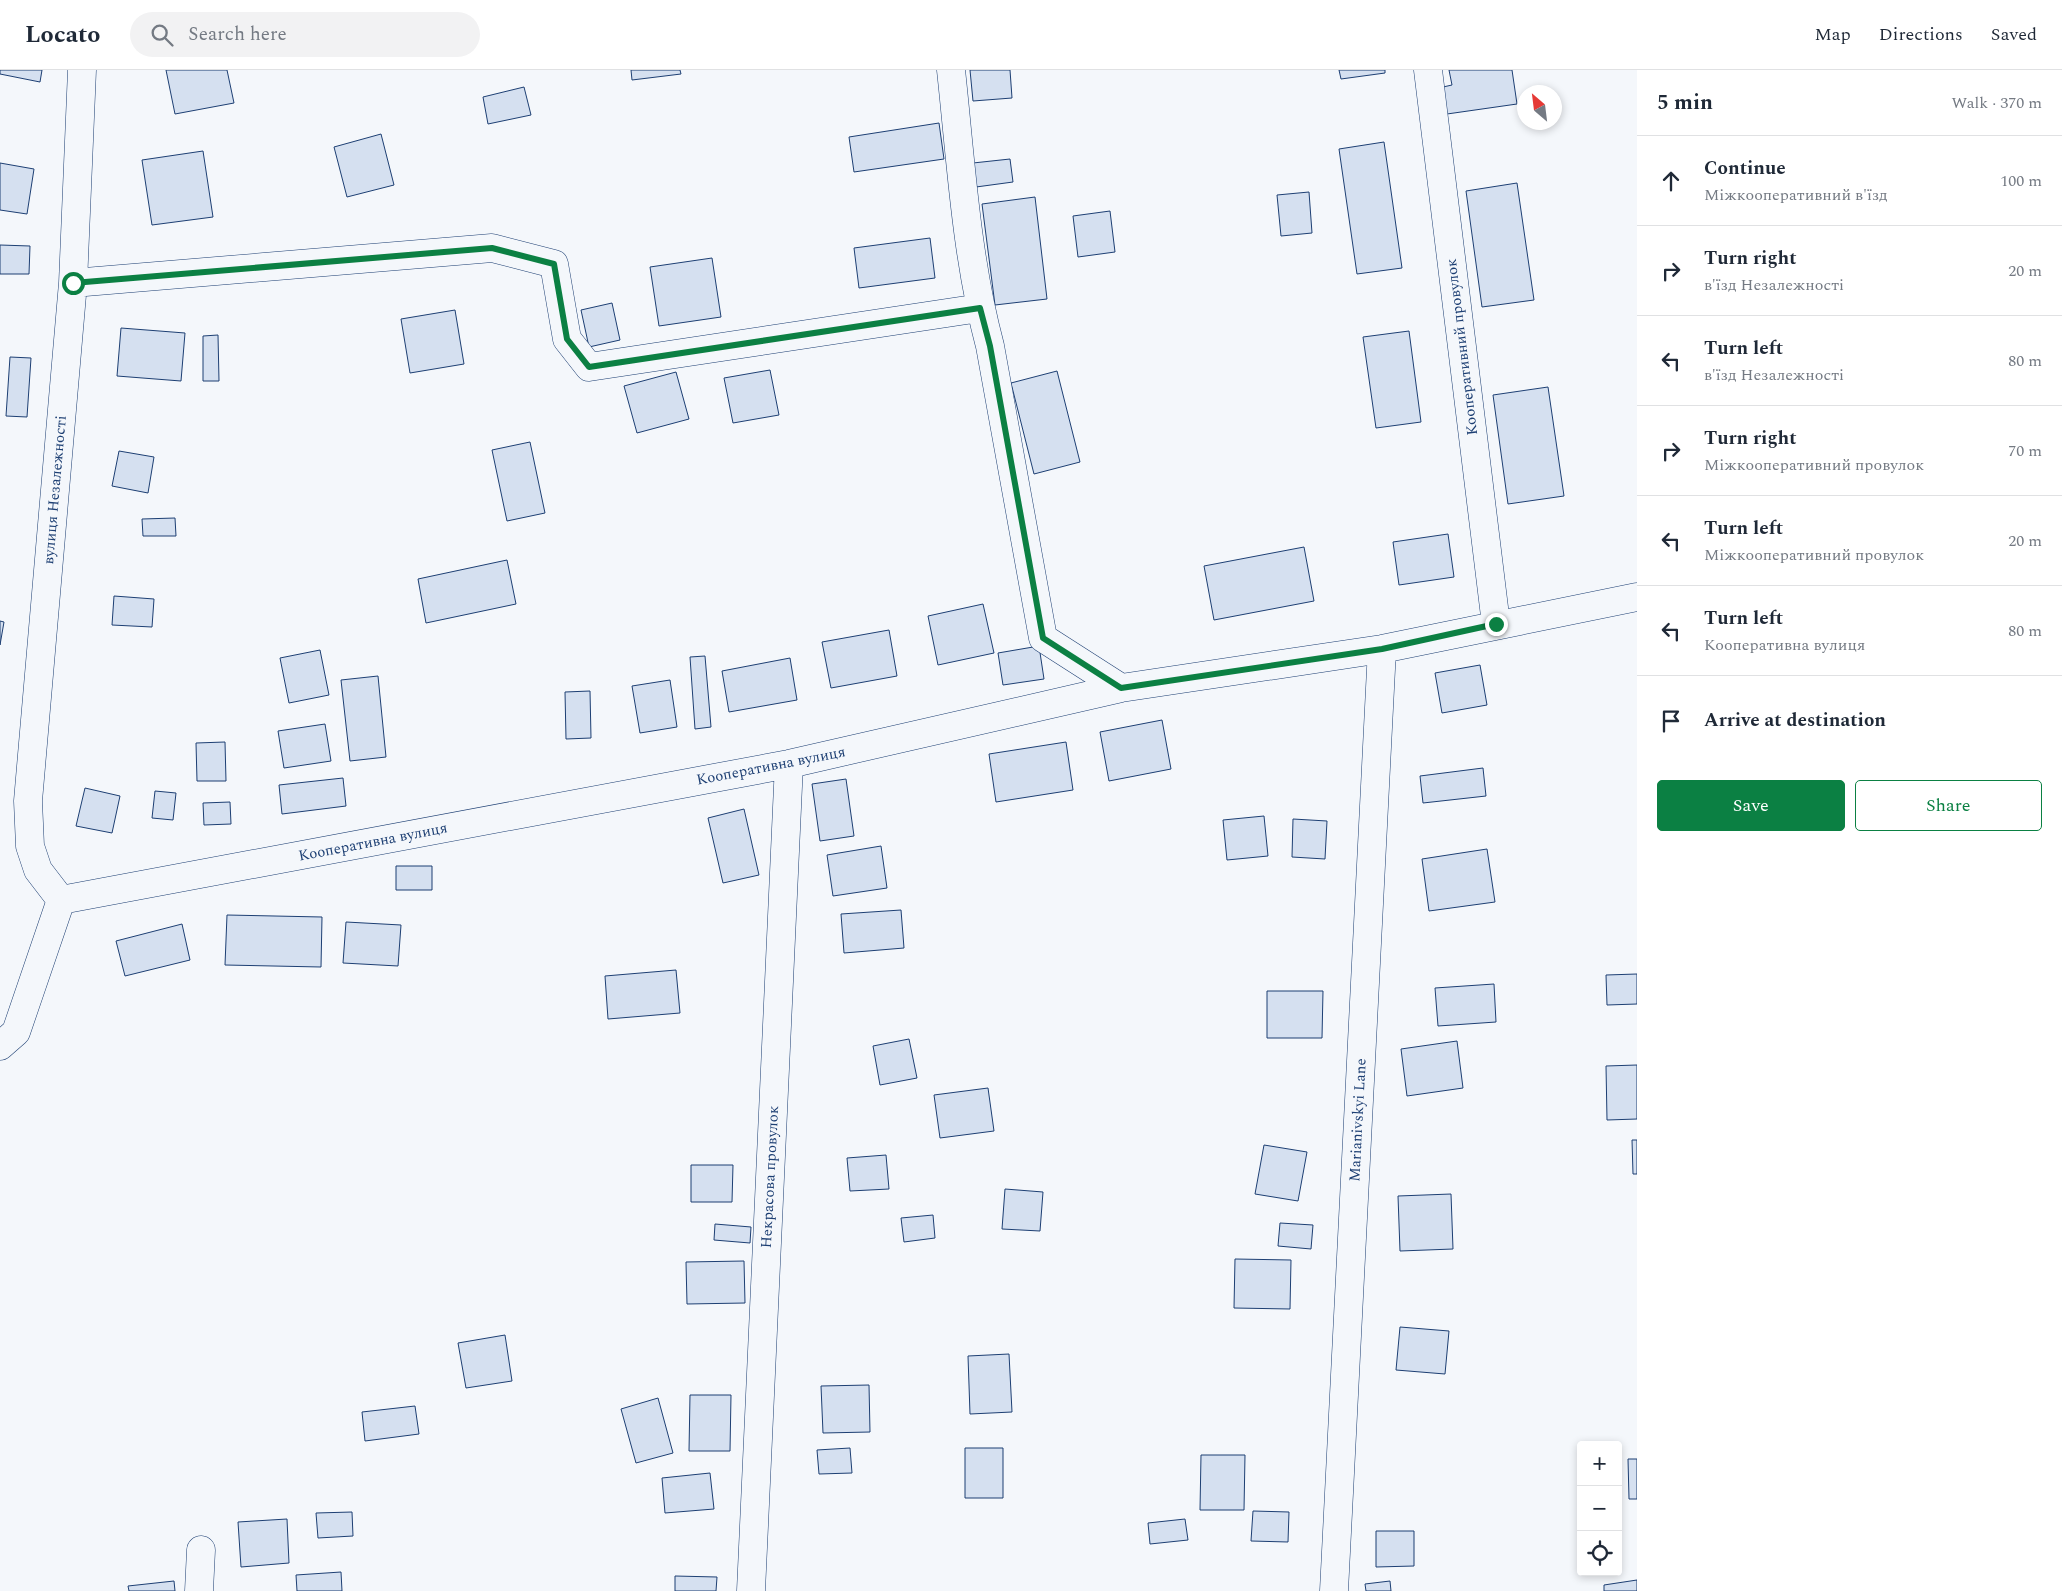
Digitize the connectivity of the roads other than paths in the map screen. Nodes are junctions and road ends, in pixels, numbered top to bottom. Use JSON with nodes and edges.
{"nodes":[{"id":1,"x":82,"y":70,"type":"edge"},
{"id":2,"x":951,"y":70,"type":"edge"},
{"id":3,"x":1428,"y":70,"type":"edge"},
{"id":4,"x":73,"y":283,"type":"junction"},
{"id":5,"x":980,"y":308,"type":"junction"},
{"id":6,"x":1637,"y":596,"type":"edge"},
{"id":7,"x":1496,"y":624,"type":"junction"},
{"id":8,"x":1382,"y":649,"type":"junction"},
{"id":9,"x":1121,"y":688,"type":"junction"},
{"id":10,"x":789,"y":764,"type":"junction"},
{"id":11,"x":60,"y":900,"type":"junction"},
{"id":12,"x":0,"y":1046,"type":"edge"},
{"id":13,"x":201,"y":1550,"type":"dead end"},
{"id":14,"x":199,"y":1591,"type":"edge"},
{"id":15,"x":751,"y":1591,"type":"edge"},
{"id":16,"x":1334,"y":1591,"type":"edge"}],
"edges":[{"from":1,"to":4,"type":"street","name":"вулиця Незалежності"},
{"from":2,"to":5,"type":"street"},
{"from":3,"to":7,"type":"street","name":"Кооперативний провулок"},
{"from":4,"to":5,"type":"street"},
{"from":4,"to":11,"type":"street","name":"вулиця Незалежності"},
{"from":5,"to":9,"type":"street"},
{"from":6,"to":7,"type":"street","name":"Кооперативна вулиця"},
{"from":7,"to":8,"type":"street","name":"Кооперативна вулиця"},
{"from":8,"to":9,"type":"street","name":"Кооперативна вулиця"},
{"from":8,"to":16,"type":"street","name":"Marianivskyi Lane"},
{"from":9,"to":10,"type":"street","name":"Кооперативна вулиця"},
{"from":10,"to":11,"type":"street","name":"Кооперативна вулиця"},
{"from":10,"to":15,"type":"street","name":"Некрасова провулок"},
{"from":11,"to":12,"type":"street"},
{"from":13,"to":14,"type":"street"}]}
